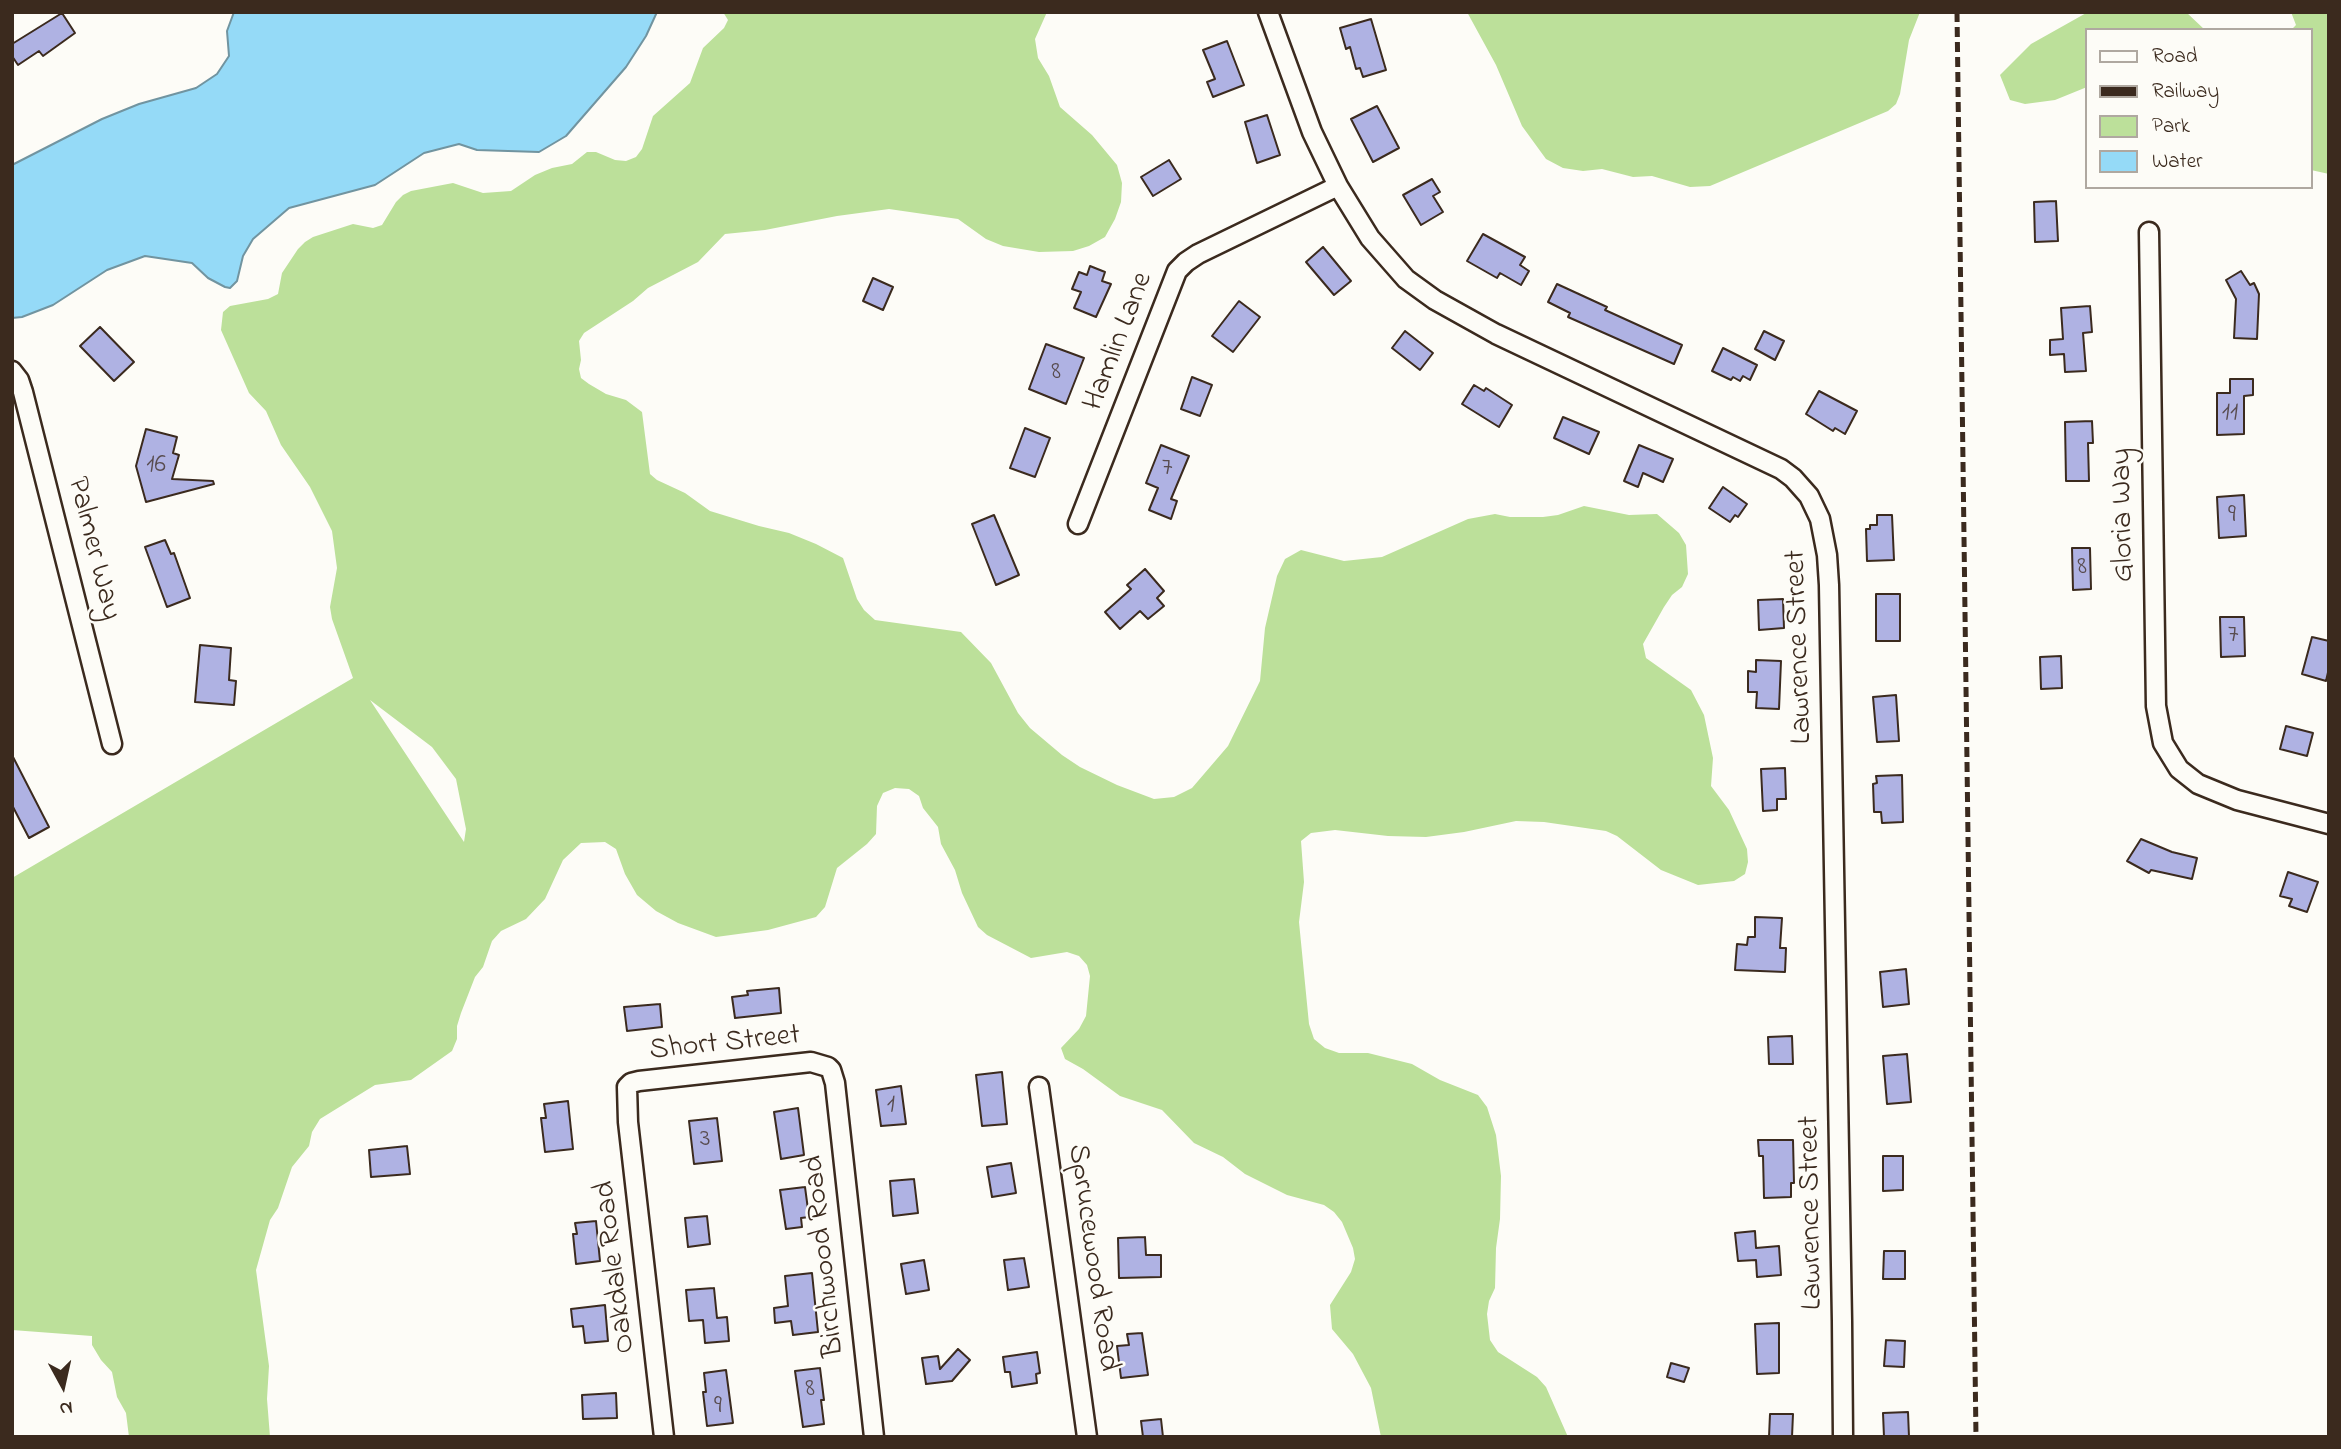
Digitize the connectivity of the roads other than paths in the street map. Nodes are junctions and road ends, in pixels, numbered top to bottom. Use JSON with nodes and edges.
{"nodes":[{"id":1,"x":1268,"y":12,"type":"edge"},
{"id":2,"x":1338,"y":186,"type":"junction"},
{"id":3,"x":2148,"y":232,"type":"dead end"},
{"id":4,"x":12,"y":371,"type":"edge"},
{"id":5,"x":1078,"y":524,"type":"dead end"},
{"id":6,"x":112,"y":744,"type":"dead end"},
{"id":7,"x":2329,"y":824,"type":"edge"},
{"id":8,"x":831,"y":1070,"type":"joint"},
{"id":9,"x":1039,"y":1087,"type":"dead end"},
{"id":10,"x":626,"y":1090,"type":"joint"},
{"id":11,"x":664,"y":1437,"type":"edge"},
{"id":12,"x":874,"y":1437,"type":"edge"},
{"id":13,"x":1087,"y":1437,"type":"edge"},
{"id":14,"x":1843,"y":1437,"type":"edge"}],
"edges":[{"from":1,"to":2,"type":"street","name":"Lawrence Street"},
{"from":2,"to":5,"type":"street","name":"Hamlin Lane"},
{"from":2,"to":14,"type":"street","name":"Lawrence Street"},
{"from":3,"to":7,"type":"street","name":"Gloria Way"},
{"from":4,"to":6,"type":"street","name":"Palmer Way"},
{"from":8,"to":10,"type":"street","name":"Short Street"},
{"from":8,"to":12,"type":"street","name":"Birchwood Road"},
{"from":9,"to":13,"type":"street","name":"Sprucewood Road"},
{"from":10,"to":11,"type":"street","name":"Oakdale Road"}]}
